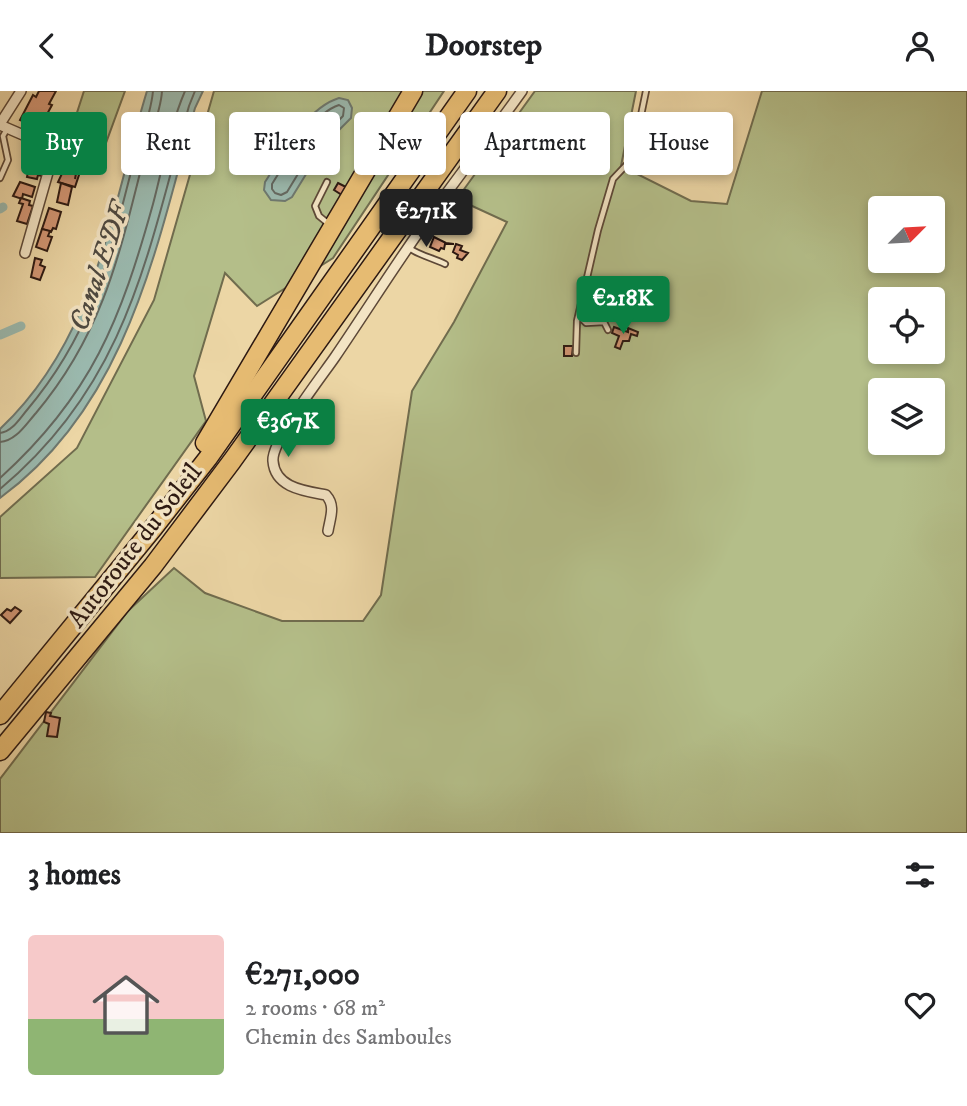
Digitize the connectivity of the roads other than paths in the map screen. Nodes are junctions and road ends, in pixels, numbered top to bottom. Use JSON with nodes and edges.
{"nodes":[{"id":1,"x":21,"y":91,"type":"edge"},
{"id":2,"x":413,"y":91,"type":"edge"},
{"id":3,"x":467,"y":91,"type":"edge"},
{"id":4,"x":497,"y":91,"type":"edge"},
{"id":5,"x":522,"y":91,"type":"edge"},
{"id":6,"x":646,"y":91,"type":"edge"},
{"id":7,"x":3,"y":125,"type":"edge"},
{"id":8,"x":0,"y":178,"type":"edge"},
{"id":9,"x":327,"y":182,"type":"dead end"},
{"id":10,"x":333,"y":227,"type":"junction"},
{"id":11,"x":409,"y":247,"type":"junction"},
{"id":12,"x":25,"y":253,"type":"dead end"},
{"id":13,"x":446,"y":264,"type":"dead end"},
{"id":14,"x":578,"y":315,"type":"junction"},
{"id":15,"x":608,"y":330,"type":"dead end"},
{"id":16,"x":576,"y":353,"type":"dead end"},
{"id":17,"x":154,"y":527,"type":"junction"},
{"id":18,"x":327,"y":531,"type":"dead end"},
{"id":19,"x":0,"y":715,"type":"edge"},
{"id":20,"x":0,"y":751,"type":"edge"}],
"edges":[{"from":1,"to":7,"type":"street"},
{"from":2,"to":10,"type":"highway"},
{"from":3,"to":17,"type":"highway","name":"Autoroute du Soleil"},
{"from":4,"to":20,"type":"highway","name":"Autoroute du Soleil"},
{"from":5,"to":11,"type":"street"},
{"from":6,"to":14,"type":"lane"},
{"from":7,"to":8,"type":"lane"},
{"from":7,"to":12,"type":"street"},
{"from":9,"to":10,"type":"lane"},
{"from":10,"to":17,"type":"highway"},
{"from":11,"to":13,"type":"lane"},
{"from":11,"to":18,"type":"street"},
{"from":14,"to":15,"type":"lane"},
{"from":14,"to":16,"type":"lane"},
{"from":17,"to":19,"type":"highway","name":"Autoroute du Soleil"}]}
